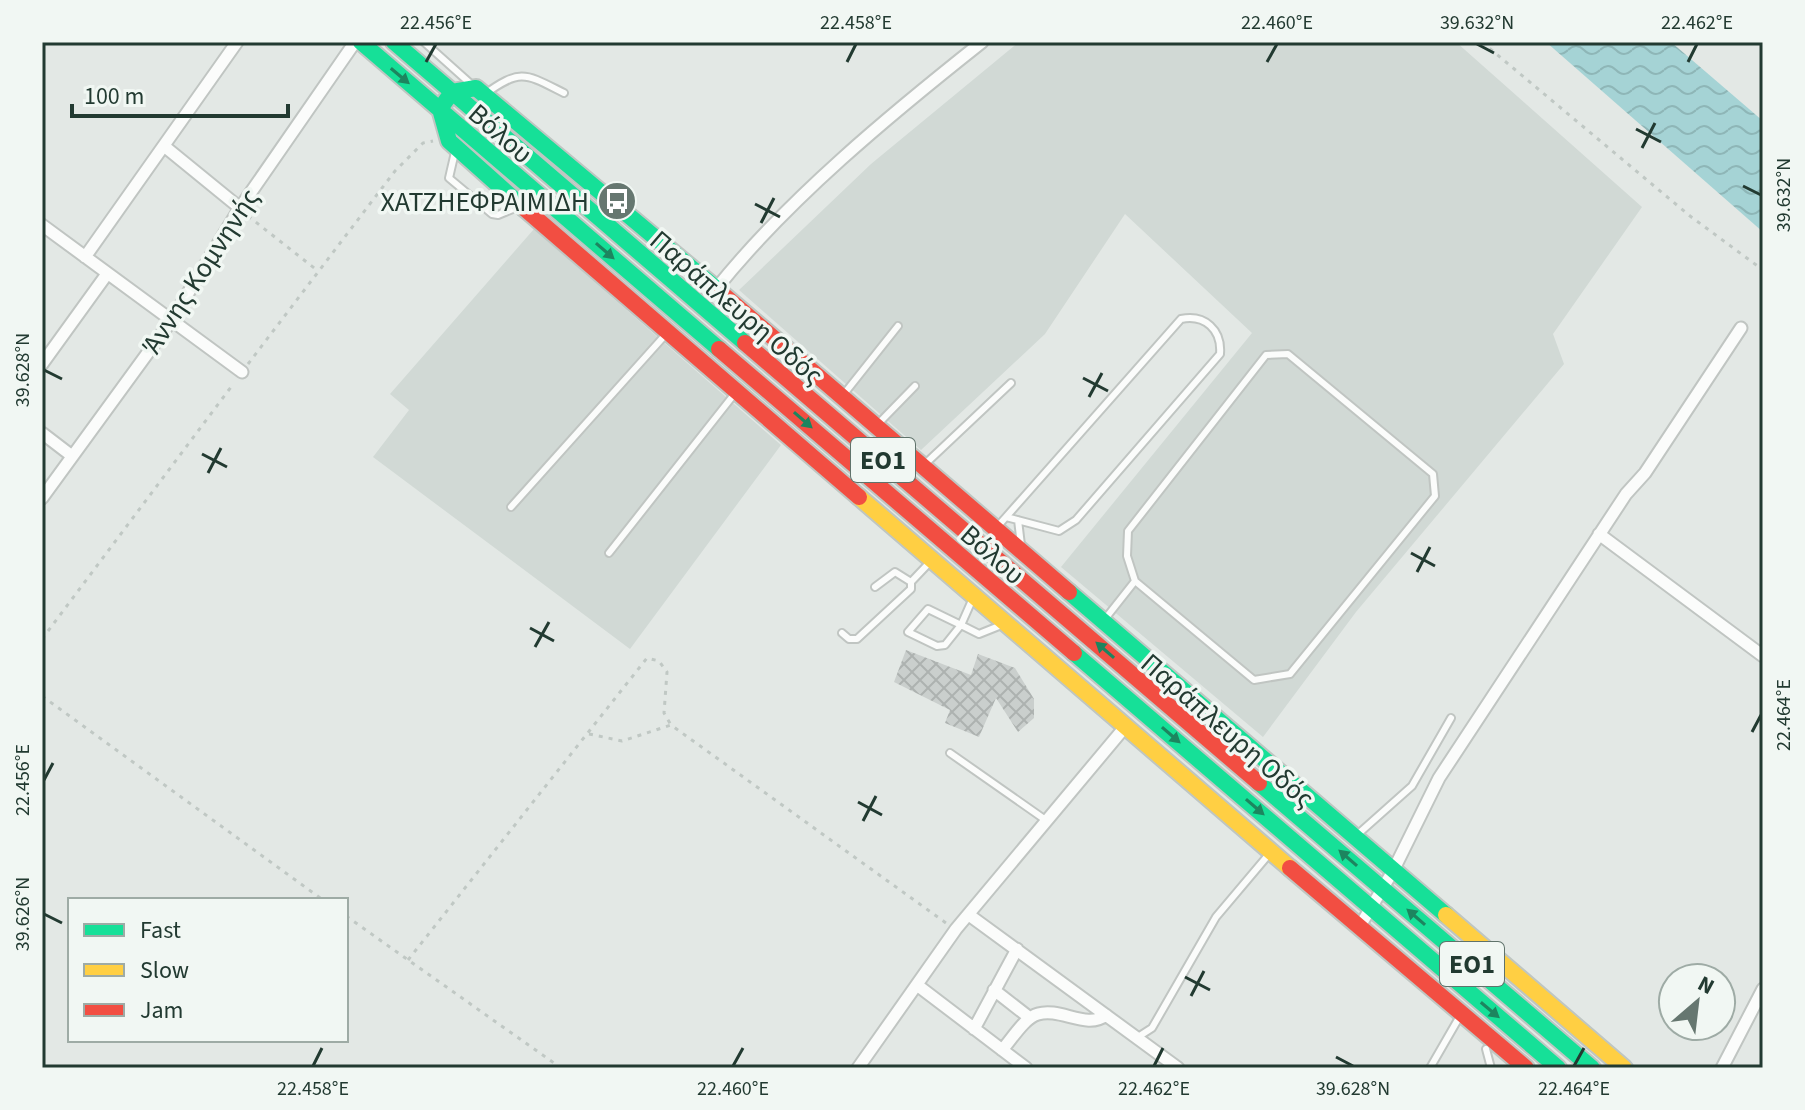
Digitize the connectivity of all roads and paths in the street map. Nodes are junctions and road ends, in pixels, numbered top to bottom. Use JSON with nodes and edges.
{"nodes":[{"id":1,"x":237,"y":42,"type":"edge"},
{"id":2,"x":358,"y":42,"type":"edge"},
{"id":3,"x":394,"y":42,"type":"edge"},
{"id":4,"x":424,"y":42,"type":"edge"},
{"id":5,"x":982,"y":42,"type":"edge"},
{"id":6,"x":1482,"y":42,"type":"edge"},
{"id":7,"x":480,"y":91,"type":"junction"},
{"id":8,"x":452,"y":92,"type":"junction"},
{"id":9,"x":564,"y":93,"type":"dead end"},
{"id":10,"x":440,"y":109,"type":"junction"},
{"id":11,"x":164,"y":146,"type":"junction"},
{"id":12,"x":456,"y":149,"type":"junction"},
{"id":13,"x":521,"y":205,"type":"junction"},
{"id":14,"x":240,"y":208,"type":"junction"},
{"id":15,"x":42,"y":225,"type":"edge"},
{"id":16,"x":85,"y":257,"type":"junction"},
{"id":17,"x":1763,"y":270,"type":"edge"},
{"id":18,"x":318,"y":271,"type":"dead end"},
{"id":19,"x":107,"y":274,"type":"junction"},
{"id":20,"x":716,"y":289,"type":"junction"},
{"id":21,"x":171,"y":321,"type":"junction"},
{"id":22,"x":898,"y":326,"type":"dead end"},
{"id":23,"x":1741,"y":328,"type":"dead end"},
{"id":24,"x":667,"y":333,"type":"junction"},
{"id":25,"x":42,"y":364,"type":"edge"},
{"id":26,"x":242,"y":372,"type":"dead end"},
{"id":27,"x":1011,"y":383,"type":"dead end"},
{"id":28,"x":915,"y":386,"type":"dead end"},
{"id":29,"x":736,"y":392,"type":"junction"},
{"id":30,"x":842,"y":397,"type":"junction"},
{"id":31,"x":876,"y":427,"type":"junction"},
{"id":32,"x":42,"y":433,"type":"edge"},
{"id":33,"x":72,"y":456,"type":"junction"},
{"id":34,"x":923,"y":466,"type":"junction"},
{"id":35,"x":42,"y":498,"type":"edge"},
{"id":36,"x":511,"y":507,"type":"dead end"},
{"id":37,"x":1018,"y":520,"type":"junction"},
{"id":38,"x":1001,"y":523,"type":"junction"},
{"id":39,"x":1599,"y":534,"type":"junction"},
{"id":40,"x":609,"y":553,"type":"dead end"},
{"id":41,"x":1022,"y":553,"type":"junction"},
{"id":42,"x":932,"y":559,"type":"junction"},
{"id":43,"x":1135,"y":581,"type":"junction"},
{"id":44,"x":911,"y":582,"type":"junction"},
{"id":45,"x":875,"y":587,"type":"dead end"},
{"id":46,"x":975,"y":595,"type":"junction"},
{"id":47,"x":1102,"y":621,"type":"junction"},
{"id":48,"x":1008,"y":623,"type":"junction"},
{"id":49,"x":961,"y":625,"type":"junction"},
{"id":50,"x":842,"y":633,"type":"dead end"},
{"id":51,"x":1763,"y":656,"type":"edge"},
{"id":52,"x":42,"y":696,"type":"edge"},
{"id":53,"x":1451,"y":718,"type":"dead end"},
{"id":54,"x":671,"y":725,"type":"junction"},
{"id":55,"x":1125,"y":727,"type":"junction"},
{"id":56,"x":589,"y":734,"type":"junction"},
{"id":57,"x":950,"y":753,"type":"dead end"},
{"id":58,"x":1047,"y":821,"type":"junction"},
{"id":59,"x":1354,"y":839,"type":"junction"},
{"id":60,"x":1272,"y":850,"type":"junction"},
{"id":61,"x":1393,"y":871,"type":"junction"},
{"id":62,"x":1383,"y":888,"type":"junction"},
{"id":63,"x":320,"y":898,"type":"edge"},
{"id":64,"x":1371,"y":908,"type":"junction"},
{"id":65,"x":969,"y":915,"type":"junction"},
{"id":66,"x":348,"y":917,"type":"edge"},
{"id":67,"x":1360,"y":926,"type":"junction"},
{"id":68,"x":956,"y":929,"type":"junction"},
{"id":69,"x":1017,"y":949,"type":"junction"},
{"id":70,"x":408,"y":960,"type":"junction"},
{"id":71,"x":917,"y":985,"type":"junction"},
{"id":72,"x":1763,"y":989,"type":"edge"},
{"id":73,"x":994,"y":990,"type":"junction"},
{"id":74,"x":1461,"y":1013,"type":"junction"},
{"id":75,"x":1106,"y":1015,"type":"junction"},
{"id":76,"x":1030,"y":1018,"type":"junction"},
{"id":77,"x":974,"y":1029,"type":"junction"},
{"id":78,"x":1137,"y":1037,"type":"junction"},
{"id":79,"x":1486,"y":1049,"type":"dead end"},
{"id":80,"x":1002,"y":1050,"type":"junction"},
{"id":81,"x":561,"y":1068,"type":"edge"},
{"id":82,"x":858,"y":1068,"type":"edge"},
{"id":83,"x":1026,"y":1068,"type":"edge"},
{"id":84,"x":1178,"y":1068,"type":"edge"},
{"id":85,"x":1430,"y":1068,"type":"edge"},
{"id":86,"x":1491,"y":1068,"type":"edge"},
{"id":87,"x":1526,"y":1068,"type":"edge"},
{"id":88,"x":1558,"y":1068,"type":"edge"},
{"id":89,"x":1592,"y":1068,"type":"edge"},
{"id":90,"x":1624,"y":1068,"type":"edge"},
{"id":91,"x":1722,"y":1068,"type":"edge"}],
"edges":[{"from":1,"to":11,"type":"street"},
{"from":2,"to":10,"type":"main road","name":"Βόλου","number":"ΕΟ1","one_way":true},
{"from":2,"to":14,"type":"street","name":"Άννης Κομνηνής"},
{"from":3,"to":8,"type":"main road","name":"Βόλου","number":"ΕΟ1"},
{"from":4,"to":7,"type":"lane"},
{"from":5,"to":20,"type":"street"},
{"from":6,"to":17,"type":"path"},
{"from":7,"to":8,"type":"main road"},
{"from":7,"to":9,"type":"lane"},
{"from":7,"to":20,"type":"main road","name":"Παράπλευρη Οδός"},
{"from":8,"to":10,"type":"main road"},
{"from":62,"to":8,"type":"main road","name":"Βόλου","number":"ΕΟ1","one_way":true},
{"from":10,"to":12,"type":"main road"},
{"from":10,"to":64,"type":"main road","name":"Βόλου","number":"ΕΟ1","one_way":true},
{"from":11,"to":14,"type":"street"},
{"from":11,"to":16,"type":"street"},
{"from":12,"to":13,"type":"main road"},
{"from":12,"to":13,"type":"lane"},
{"from":13,"to":24,"type":"main road"},
{"from":14,"to":18,"type":"path"},
{"from":14,"to":21,"type":"street","name":"Άννης Κομνηνής"},
{"from":15,"to":16,"type":"street"},
{"from":16,"to":19,"type":"street"},
{"from":19,"to":21,"type":"street"},
{"from":19,"to":25,"type":"street"},
{"from":20,"to":30,"type":"main road","name":"Παράπλευρη Οδός"},
{"from":21,"to":26,"type":"street"},
{"from":21,"to":33,"type":"street","name":"Άννης Κομνηνής"},
{"from":22,"to":30,"type":"lane"},
{"from":23,"to":39,"type":"street"},
{"from":24,"to":29,"type":"main road"},
{"from":24,"to":36,"type":"lane"},
{"from":27,"to":34,"type":"lane"},
{"from":28,"to":31,"type":"lane"},
{"from":29,"to":40,"type":"lane"},
{"from":29,"to":42,"type":"main road"},
{"from":30,"to":31,"type":"main road","name":"Παράπλευρη Οδός"},
{"from":31,"to":34,"type":"main road","name":"Παράπλευρη Οδός"},
{"from":32,"to":33,"type":"street"},
{"from":33,"to":35,"type":"street","name":"Άννης Κομνηνής"},
{"from":34,"to":38,"type":"main road","name":"Παράπλευρη Οδός"},
{"from":37,"to":38,"type":"lane"},
{"from":37,"to":38,"type":"lane"},
{"from":37,"to":41,"type":"lane"},
{"from":38,"to":41,"type":"main road","name":"Παράπλευρη Οδός"},
{"from":39,"to":51,"type":"street"},
{"from":39,"to":61,"type":"street"},
{"from":41,"to":47,"type":"main road","name":"Παράπλευρη Οδός"},
{"from":42,"to":44,"type":"lane"},
{"from":42,"to":46,"type":"main road"},
{"from":43,"to":43,"type":"lane"},
{"from":43,"to":47,"type":"lane"},
{"from":44,"to":45,"type":"lane"},
{"from":44,"to":50,"type":"lane"},
{"from":46,"to":48,"type":"main road"},
{"from":46,"to":49,"type":"lane"},
{"from":47,"to":59,"type":"main road","name":"Παράπλευρη Οδός"},
{"from":48,"to":49,"type":"lane"},
{"from":48,"to":55,"type":"main road"},
{"from":49,"to":49,"type":"lane"},
{"from":52,"to":63,"type":"path"},
{"from":53,"to":59,"type":"lane"},
{"from":54,"to":56,"type":"path"},
{"from":54,"to":56,"type":"path"},
{"from":54,"to":68,"type":"path"},
{"from":55,"to":58,"type":"street"},
{"from":55,"to":60,"type":"main road"},
{"from":56,"to":70,"type":"path"},
{"from":57,"to":58,"type":"lane"},
{"from":58,"to":65,"type":"street"},
{"from":59,"to":61,"type":"main road","name":"Παράπλευρη Οδός"},
{"from":60,"to":67,"type":"main road"},
{"from":60,"to":78,"type":"lane"},
{"from":61,"to":62,"type":"street"},
{"from":61,"to":90,"type":"main road","name":"Παράπλευρη Οδός"},
{"from":62,"to":64,"type":"street"},
{"from":89,"to":62,"type":"main road","name":"Βόλου","number":"ΕΟ1","one_way":true},
{"from":64,"to":67,"type":"street"},
{"from":64,"to":88,"type":"main road","name":"Βόλου","number":"ΕΟ1","one_way":true},
{"from":65,"to":68,"type":"street"},
{"from":65,"to":69,"type":"street"},
{"from":66,"to":70,"type":"path"},
{"from":67,"to":74,"type":"main road"},
{"from":68,"to":71,"type":"street"},
{"from":69,"to":73,"type":"street"},
{"from":69,"to":75,"type":"street"},
{"from":70,"to":81,"type":"path"},
{"from":71,"to":77,"type":"street"},
{"from":71,"to":82,"type":"street"},
{"from":72,"to":91,"type":"street"},
{"from":73,"to":76,"type":"street"},
{"from":73,"to":77,"type":"street"},
{"from":74,"to":85,"type":"lane"},
{"from":74,"to":87,"type":"main road"},
{"from":75,"to":76,"type":"street"},
{"from":75,"to":78,"type":"street"},
{"from":76,"to":80,"type":"street"},
{"from":77,"to":80,"type":"street"},
{"from":78,"to":84,"type":"street"},
{"from":79,"to":86,"type":"lane"},
{"from":80,"to":83,"type":"street"}]}
